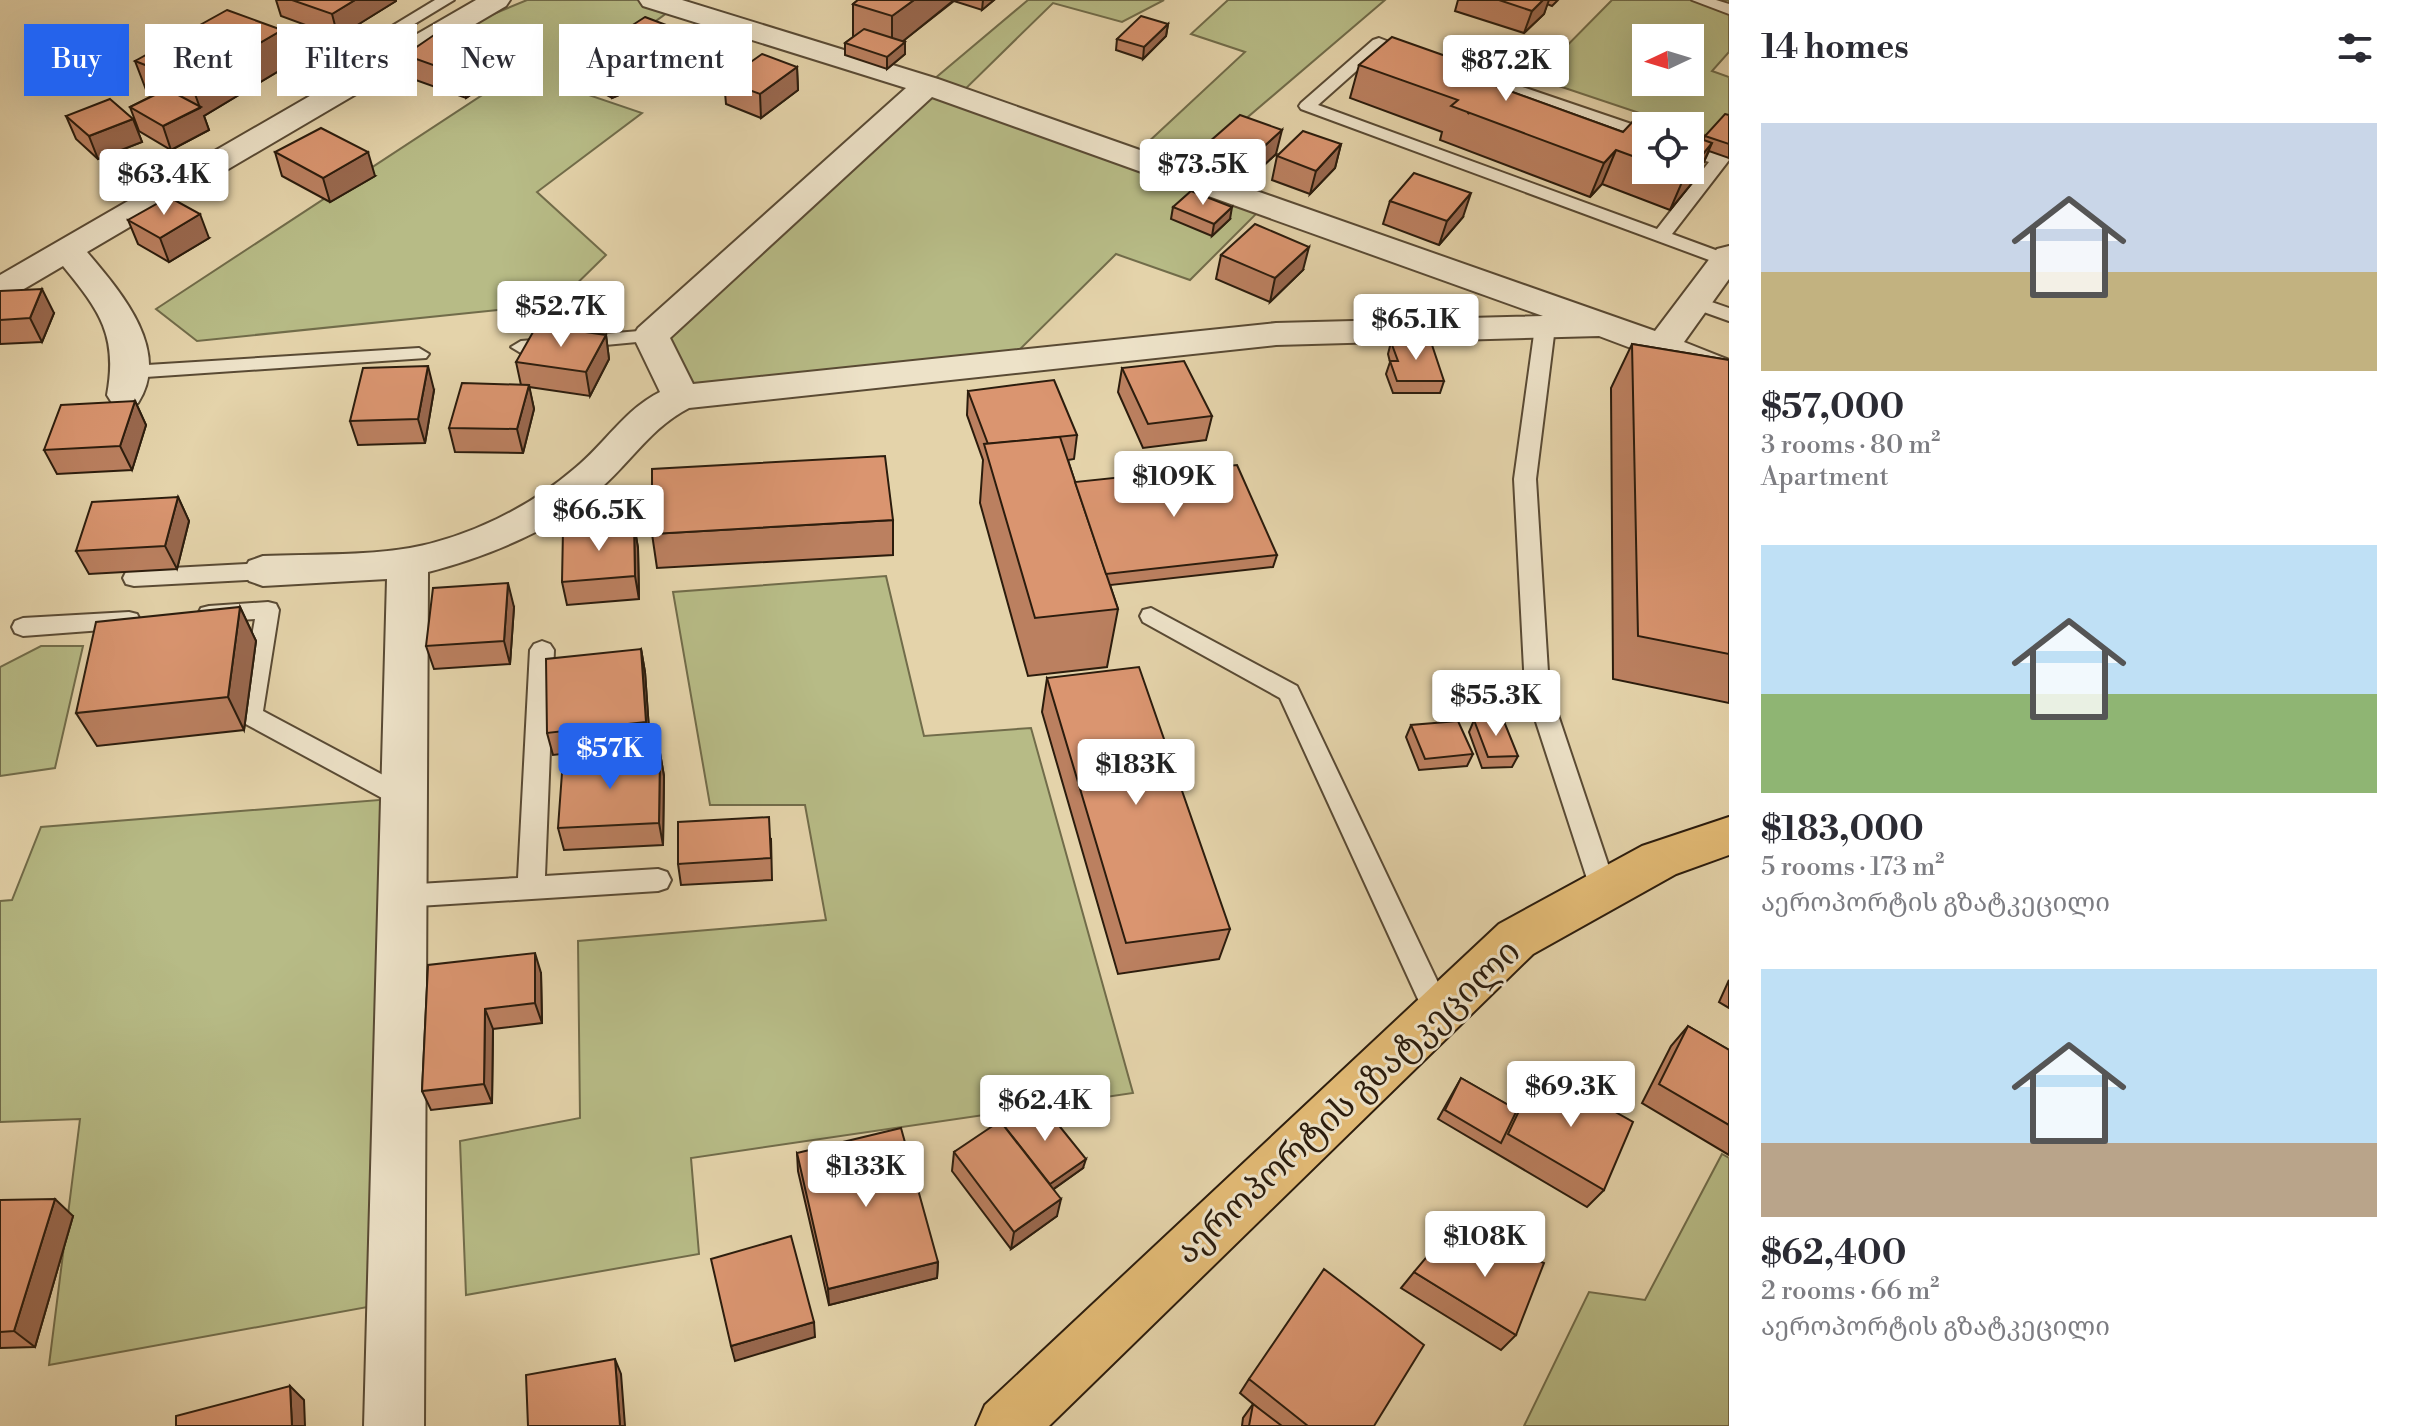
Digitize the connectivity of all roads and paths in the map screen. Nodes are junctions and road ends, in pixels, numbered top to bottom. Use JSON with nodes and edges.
{"nodes":[{"id":1,"x":446,"y":0,"type":"edge"},
{"id":2,"x":496,"y":0,"type":"edge"},
{"id":3,"x":653,"y":0,"type":"edge"},
{"id":4,"x":1700,"y":0,"type":"edge"},
{"id":5,"x":1729,"y":9,"type":"edge"},
{"id":6,"x":405,"y":24,"type":"edge"},
{"id":7,"x":927,"y":85,"type":"junction"},
{"id":8,"x":1632,"y":130,"type":"edge"},
{"id":9,"x":1704,"y":155,"type":"edge"},
{"id":10,"x":1704,"y":181,"type":"edge"},
{"id":11,"x":1701,"y":184,"type":"edge"},
{"id":12,"x":1661,"y":236,"type":"junction"},
{"id":13,"x":67,"y":250,"type":"junction"},
{"id":14,"x":1727,"y":258,"type":"edge"},
{"id":15,"x":0,"y":289,"type":"edge"},
{"id":16,"x":1694,"y":302,"type":"junction"},
{"id":17,"x":1729,"y":315,"type":"edge"},
{"id":18,"x":1604,"y":325,"type":"junction"},
{"id":19,"x":1545,"y":327,"type":"junction"},
{"id":20,"x":651,"y":336,"type":"junction"},
{"id":21,"x":1662,"y":346,"type":"junction"},
{"id":22,"x":521,"y":347,"type":"edge"},
{"id":23,"x":419,"y":354,"type":"dead end"},
{"id":24,"x":1729,"y":373,"type":"edge"},
{"id":25,"x":128,"y":384,"type":"joint"},
{"id":26,"x":681,"y":397,"type":"junction"},
{"id":27,"x":408,"y":563,"type":"junction"},
{"id":28,"x":263,"y":571,"type":"joint"},
{"id":29,"x":134,"y":578,"type":"dead end"},
{"id":30,"x":192,"y":615,"type":"edge"},
{"id":31,"x":1151,"y":616,"type":"dead end"},
{"id":32,"x":146,"y":619,"type":"edge"},
{"id":33,"x":23,"y":627,"type":"dead end"},
{"id":34,"x":542,"y":650,"type":"dead end"},
{"id":35,"x":404,"y":798,"type":"junction"},
{"id":36,"x":1729,"y":836,"type":"edge"},
{"id":37,"x":658,"y":880,"type":"dead end"},
{"id":38,"x":531,"y":888,"type":"junction"},
{"id":39,"x":1604,"y":891,"type":"junction"},
{"id":40,"x":402,"y":896,"type":"junction"},
{"id":41,"x":1438,"y":1012,"type":"junction"},
{"id":42,"x":394,"y":1426,"type":"edge"},
{"id":43,"x":1006,"y":1426,"type":"edge"}],
"edges":[{"from":1,"to":6,"type":"lane"},
{"from":2,"to":13,"type":"street"},
{"from":3,"to":7,"type":"street"},
{"from":4,"to":5,"type":"lane"},
{"from":7,"to":18,"type":"street"},
{"from":7,"to":20,"type":"street"},
{"from":8,"to":12,"type":"lane"},
{"from":9,"to":10,"type":"lane"},
{"from":11,"to":12,"type":"lane"},
{"from":12,"to":14,"type":"lane"},
{"from":13,"to":15,"type":"street"},
{"from":13,"to":25,"type":"street"},
{"from":14,"to":16,"type":"street"},
{"from":16,"to":17,"type":"lane"},
{"from":16,"to":21,"type":"street"},
{"from":18,"to":19,"type":"street"},
{"from":18,"to":21,"type":"street"},
{"from":19,"to":26,"type":"street"},
{"from":19,"to":39,"type":"lane"},
{"from":20,"to":22,"type":"lane"},
{"from":20,"to":26,"type":"street"},
{"from":21,"to":24,"type":"street"},
{"from":23,"to":25,"type":"lane"},
{"from":26,"to":27,"type":"street"},
{"from":27,"to":28,"type":"street"},
{"from":27,"to":35,"type":"street"},
{"from":28,"to":29,"type":"lane"},
{"from":30,"to":35,"type":"lane"},
{"from":31,"to":41,"type":"lane"},
{"from":32,"to":33,"type":"lane"},
{"from":34,"to":38,"type":"lane"},
{"from":35,"to":40,"type":"street"},
{"from":36,"to":39,"type":"highway","name":"აეროპორტის გზატკეცილი"},
{"from":37,"to":38,"type":"lane"},
{"from":38,"to":40,"type":"lane"},
{"from":39,"to":41,"type":"highway","name":"აეროპორტის გზატკეცილი"},
{"from":40,"to":42,"type":"street"},
{"from":41,"to":43,"type":"highway","name":"აეროპორტის გზატკეცილი"}]}
